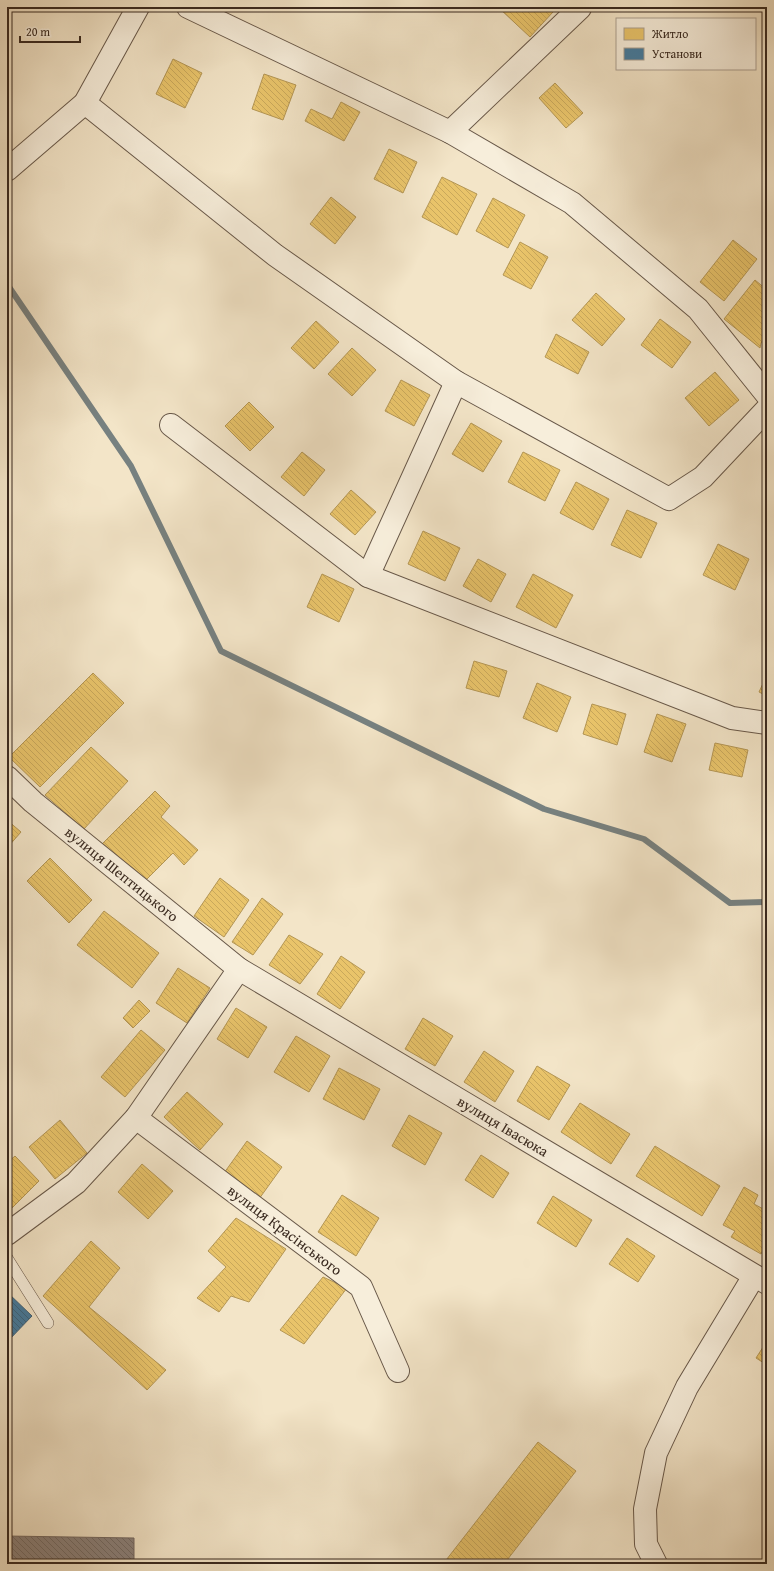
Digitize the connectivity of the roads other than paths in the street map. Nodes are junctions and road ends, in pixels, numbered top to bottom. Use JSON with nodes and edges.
{"nodes":[{"id":1,"x":138,"y":7,"type":"edge"},
{"id":2,"x":188,"y":7,"type":"edge"},
{"id":3,"x":585,"y":8,"type":"edge"},
{"id":4,"x":85,"y":103,"type":"junction"},
{"id":5,"x":450,"y":132,"type":"junction"},
{"id":6,"x":7,"y":170,"type":"edge"},
{"id":7,"x":456,"y":382,"type":"junction"},
{"id":8,"x":767,"y":395,"type":"edge"},
{"id":9,"x":767,"y":410,"type":"edge"},
{"id":10,"x":171,"y":425,"type":"dead end"},
{"id":11,"x":368,"y":576,"type":"junction"},
{"id":12,"x":767,"y":722,"type":"edge"},
{"id":13,"x":7,"y":776,"type":"edge"},
{"id":14,"x":239,"y":969,"type":"junction"},
{"id":15,"x":136,"y":1118,"type":"junction"},
{"id":16,"x":7,"y":1234,"type":"edge"},
{"id":17,"x":7,"y":1258,"type":"edge"},
{"id":18,"x":760,"y":1279,"type":"edge"},
{"id":19,"x":48,"y":1323,"type":"dead end"},
{"id":20,"x":398,"y":1371,"type":"dead end"},
{"id":21,"x":656,"y":1564,"type":"edge"}],
"edges":[{"from":1,"to":4,"type":"street"},
{"from":2,"to":5,"type":"street"},
{"from":3,"to":5,"type":"street"},
{"from":4,"to":6,"type":"street"},
{"from":4,"to":7,"type":"street"},
{"from":5,"to":8,"type":"street"},
{"from":7,"to":9,"type":"street"},
{"from":7,"to":11,"type":"street"},
{"from":10,"to":11,"type":"street"},
{"from":11,"to":12,"type":"street"},
{"from":13,"to":14,"type":"street","name":"вулиця Шептицького"},
{"from":14,"to":15,"type":"street"},
{"from":14,"to":18,"type":"street","name":"вулиця Івасюка"},
{"from":15,"to":16,"type":"street"},
{"from":15,"to":20,"type":"street","name":"вулиця Красінського"},
{"from":17,"to":19,"type":"lane"},
{"from":18,"to":21,"type":"street"}]}
